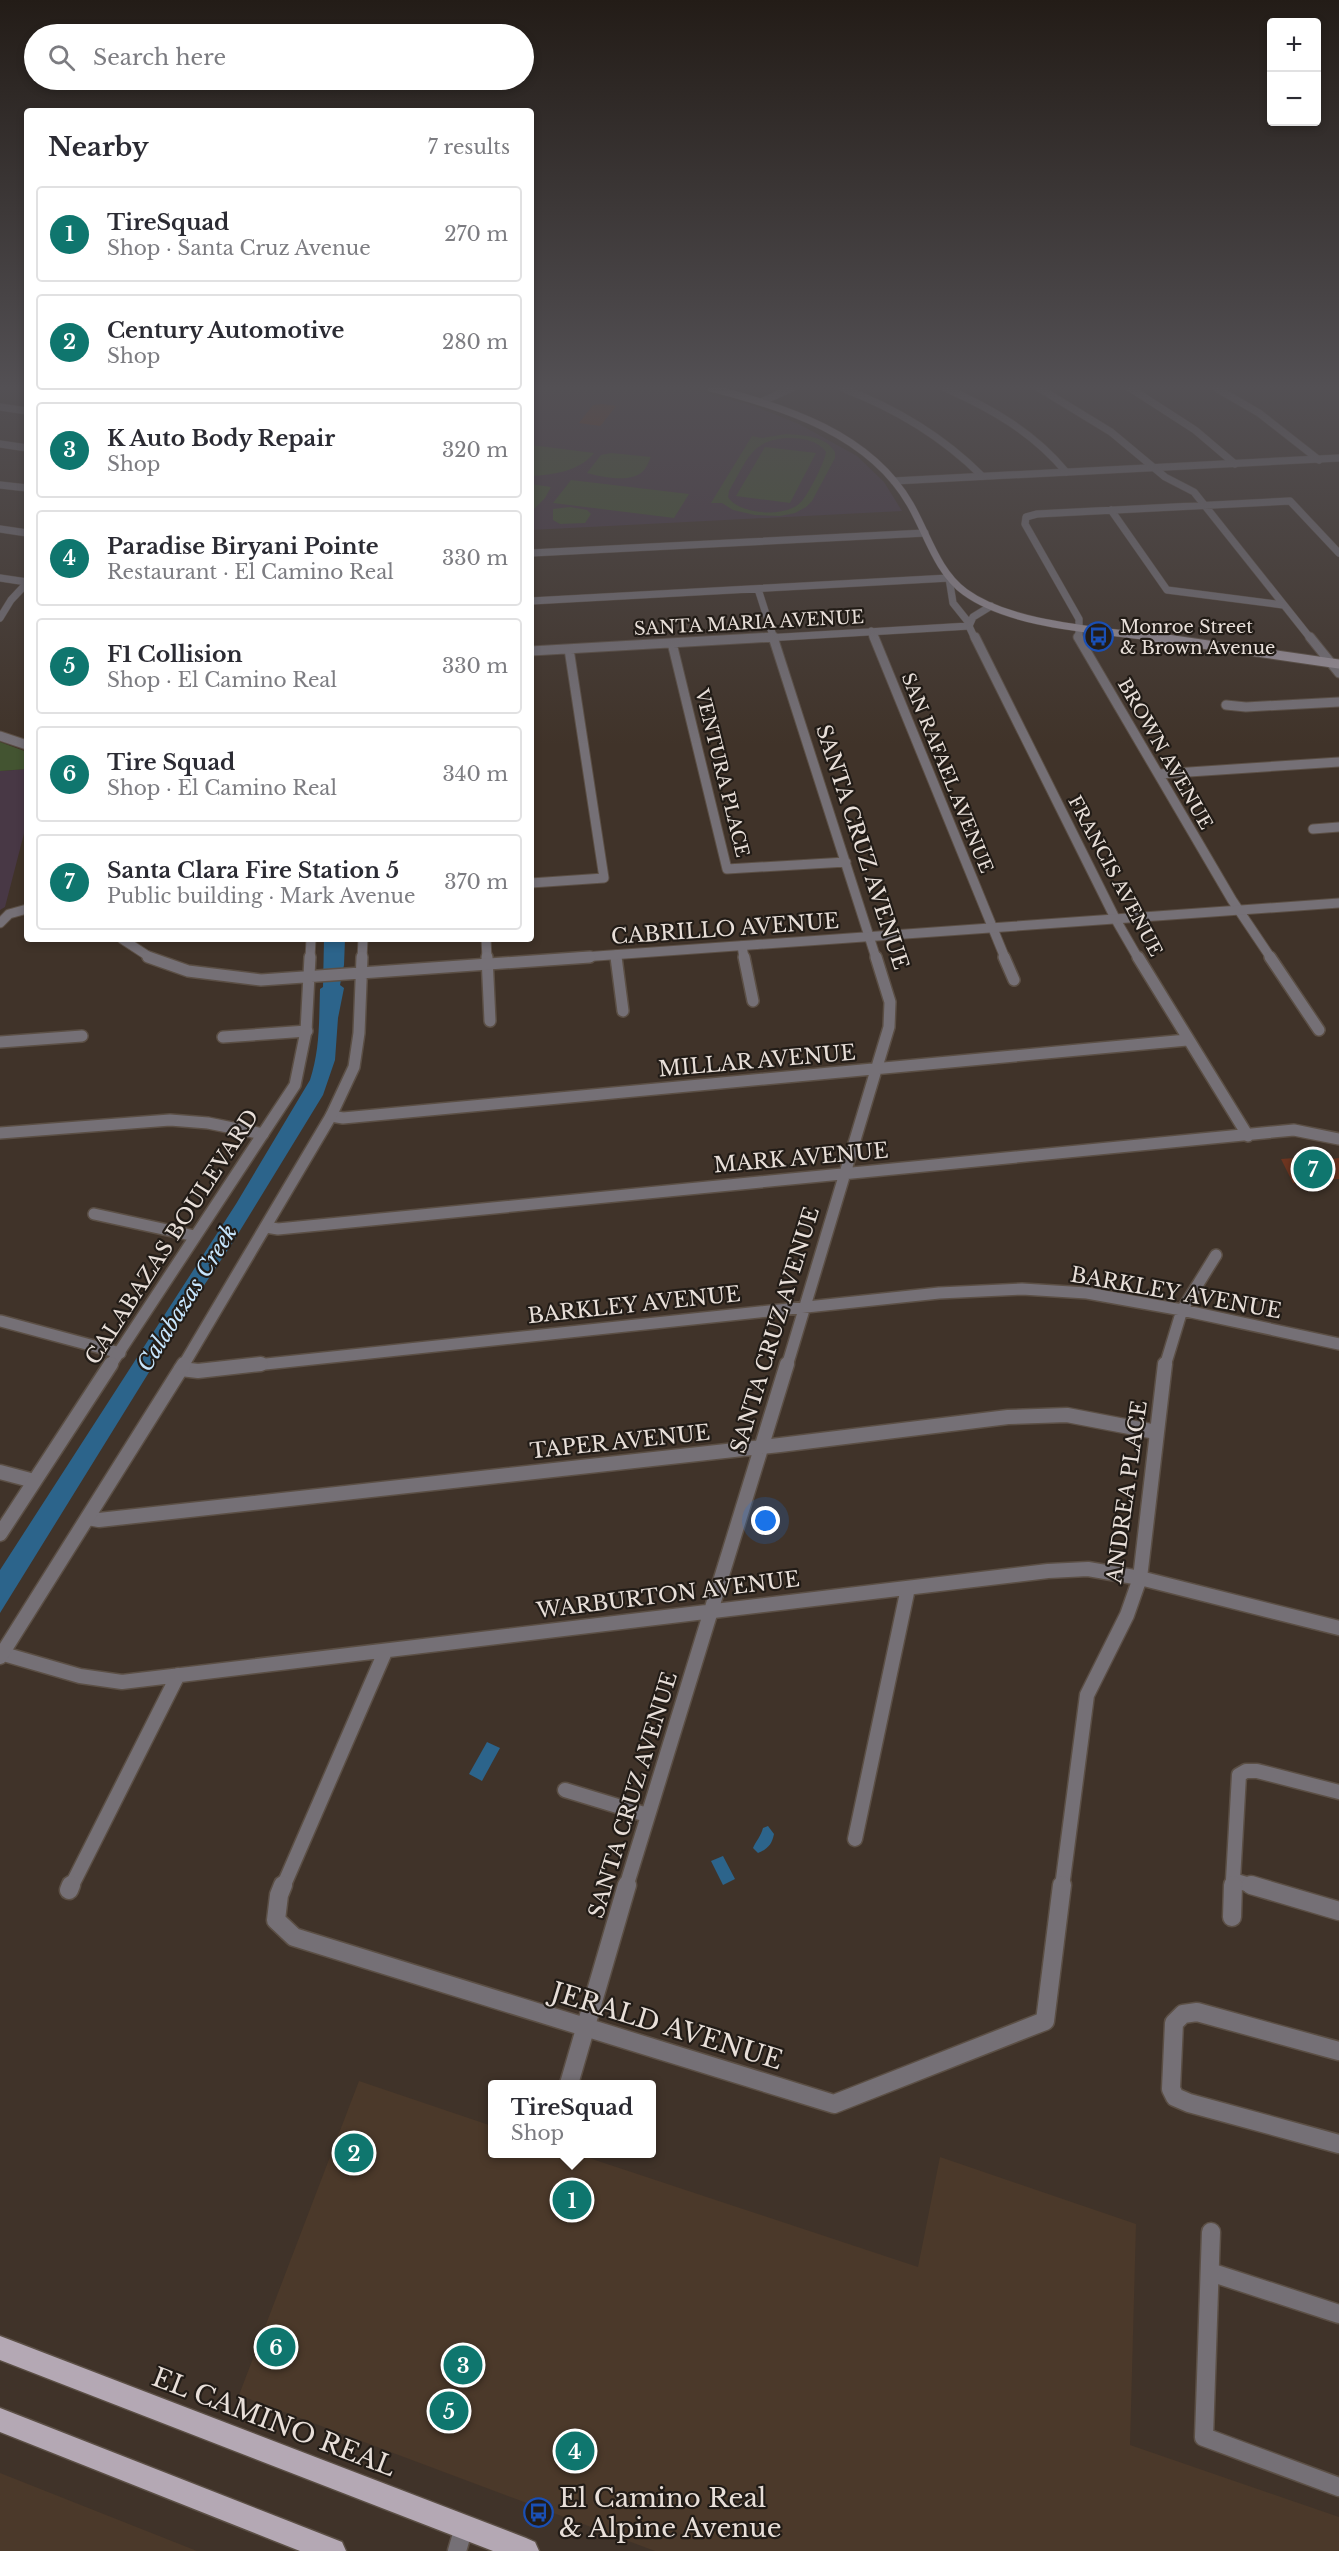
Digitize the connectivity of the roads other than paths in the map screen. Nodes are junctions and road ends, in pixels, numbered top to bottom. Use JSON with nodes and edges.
{"nodes":[{"id":1,"x":910,"y":507,"type":"edge"},
{"id":2,"x":1167,"y":507,"type":"edge"},
{"id":3,"x":1208,"y":507,"type":"edge"},
{"id":4,"x":1296,"y":507,"type":"edge"},
{"id":5,"x":1111,"y":510,"type":"junction"},
{"id":6,"x":0,"y":530,"type":"edge"},
{"id":7,"x":24,"y":533,"type":"edge"},
{"id":8,"x":925,"y":533,"type":"junction"},
{"id":9,"x":1330,"y":542,"type":"junction"},
{"id":10,"x":1339,"y":542,"type":"edge"},
{"id":11,"x":1339,"y":553,"type":"edge"},
{"id":12,"x":534,"y":554,"type":"edge"},
{"id":13,"x":0,"y":578,"type":"edge"},
{"id":14,"x":949,"y":578,"type":"junction"},
{"id":15,"x":24,"y":582,"type":"edge"},
{"id":16,"x":24,"y":586,"type":"edge"},
{"id":17,"x":758,"y":589,"type":"junction"},
{"id":18,"x":534,"y":601,"type":"edge"},
{"id":19,"x":1283,"y":605,"type":"junction"},
{"id":20,"x":991,"y":606,"type":"junction"},
{"id":21,"x":0,"y":618,"type":"edge"},
{"id":22,"x":969,"y":624,"type":"junction"},
{"id":23,"x":1078,"y":627,"type":"junction"},
{"id":24,"x":871,"y":631,"type":"junction"},
{"id":25,"x":772,"y":637,"type":"junction"},
{"id":26,"x":672,"y":643,"type":"junction"},
{"id":27,"x":569,"y":649,"type":"junction"},
{"id":28,"x":534,"y":651,"type":"edge"},
{"id":29,"x":1335,"y":664,"type":"edge"},
{"id":30,"x":1339,"y":673,"type":"edge"},
{"id":31,"x":1339,"y":702,"type":"edge"},
{"id":32,"x":1226,"y":705,"type":"dead end"},
{"id":33,"x":0,"y":736,"type":"edge"},
{"id":34,"x":24,"y":742,"type":"edge"},
{"id":35,"x":1339,"y":762,"type":"edge"},
{"id":36,"x":1159,"y":774,"type":"junction"},
{"id":37,"x":1339,"y":827,"type":"edge"},
{"id":38,"x":1313,"y":829,"type":"dead end"},
{"id":39,"x":846,"y":862,"type":"junction"},
{"id":40,"x":534,"y":883,"type":"edge"},
{"id":41,"x":1339,"y":903,"type":"edge"},
{"id":42,"x":24,"y":910,"type":"edge"},
{"id":43,"x":1239,"y":910,"type":"junction"},
{"id":44,"x":1116,"y":920,"type":"junction"},
{"id":45,"x":0,"y":923,"type":"edge"},
{"id":46,"x":993,"y":928,"type":"junction"},
{"id":47,"x":870,"y":937,"type":"junction"},
{"id":48,"x":125,"y":942,"type":"edge"},
{"id":49,"x":311,"y":942,"type":"edge"},
{"id":50,"x":363,"y":942,"type":"edge"},
{"id":51,"x":486,"y":942,"type":"edge"},
{"id":52,"x":742,"y":946,"type":"junction"},
{"id":53,"x":616,"y":955,"type":"junction"},
{"id":54,"x":488,"y":964,"type":"junction"},
{"id":55,"x":362,"y":974,"type":"junction"},
{"id":56,"x":309,"y":977,"type":"junction"},
{"id":57,"x":1014,"y":980,"type":"dead end"},
{"id":58,"x":753,"y":1001,"type":"dead end"},
{"id":59,"x":623,"y":1011,"type":"dead end"},
{"id":60,"x":490,"y":1021,"type":"dead end"},
{"id":61,"x":1319,"y":1030,"type":"dead end"},
{"id":62,"x":307,"y":1031,"type":"junction"},
{"id":63,"x":82,"y":1036,"type":"dead end"},
{"id":64,"x":223,"y":1037,"type":"dead end"},
{"id":65,"x":1186,"y":1040,"type":"junction"},
{"id":66,"x":0,"y":1042,"type":"edge"},
{"id":67,"x":875,"y":1070,"type":"junction"},
{"id":68,"x":331,"y":1116,"type":"junction"},
{"id":69,"x":0,"y":1133,"type":"edge"},
{"id":70,"x":263,"y":1134,"type":"junction"},
{"id":71,"x":1248,"y":1136,"type":"junction"},
{"id":72,"x":1339,"y":1139,"type":"edge"},
{"id":73,"x":844,"y":1173,"type":"junction"},
{"id":74,"x":94,"y":1214,"type":"dead end"},
{"id":75,"x":266,"y":1227,"type":"junction"},
{"id":76,"x":195,"y":1236,"type":"junction"},
{"id":77,"x":1215,"y":1255,"type":"dead end"},
{"id":78,"x":804,"y":1307,"type":"junction"},
{"id":79,"x":1182,"y":1310,"type":"junction"},
{"id":80,"x":1,"y":1321,"type":"edge"},
{"id":81,"x":1339,"y":1344,"type":"edge"},
{"id":82,"x":120,"y":1353,"type":"junction"},
{"id":83,"x":181,"y":1369,"type":"junction"},
{"id":84,"x":1156,"y":1432,"type":"junction"},
{"id":85,"x":762,"y":1447,"type":"junction"},
{"id":86,"x":0,"y":1472,"type":"edge"},
{"id":87,"x":34,"y":1481,"type":"junction"},
{"id":88,"x":88,"y":1518,"type":"junction"},
{"id":89,"x":0,"y":1534,"type":"edge"},
{"id":90,"x":1140,"y":1578,"type":"junction"},
{"id":91,"x":908,"y":1588,"type":"junction"},
{"id":92,"x":711,"y":1610,"type":"junction"},
{"id":93,"x":1339,"y":1628,"type":"edge"},
{"id":94,"x":385,"y":1652,"type":"junction"},
{"id":95,"x":1,"y":1655,"type":"edge"},
{"id":96,"x":178,"y":1675,"type":"junction"},
{"id":97,"x":565,"y":1790,"type":"dead end"},
{"id":98,"x":1339,"y":1792,"type":"edge"},
{"id":99,"x":646,"y":1815,"type":"junction"},
{"id":100,"x":855,"y":1839,"type":"dead end"},
{"id":101,"x":1233,"y":1880,"type":"junction"},
{"id":102,"x":69,"y":1890,"type":"dead end"},
{"id":103,"x":1339,"y":1911,"type":"edge"},
{"id":104,"x":1232,"y":1917,"type":"dead end"},
{"id":105,"x":1045,"y":2021,"type":"joint"},
{"id":106,"x":586,"y":2028,"type":"junction"},
{"id":107,"x":1339,"y":2051,"type":"edge"},
{"id":108,"x":570,"y":2080,"type":"edge"},
{"id":109,"x":1339,"y":2144,"type":"edge"},
{"id":110,"x":1211,"y":2232,"type":"dead end"},
{"id":111,"x":1210,"y":2272,"type":"junction"},
{"id":112,"x":1339,"y":2314,"type":"edge"},
{"id":113,"x":0,"y":2348,"type":"edge"},
{"id":114,"x":0,"y":2420,"type":"edge"},
{"id":115,"x":1339,"y":2487,"type":"edge"},
{"id":116,"x":460,"y":2539,"type":"edge"},
{"id":117,"x":333,"y":2551,"type":"edge"},
{"id":118,"x":526,"y":2551,"type":"edge"}],
"edges":[{"from":1,"to":8,"type":"main road"},
{"from":2,"to":5,"type":"street"},
{"from":3,"to":19,"type":"street"},
{"from":4,"to":9,"type":"street"},
{"from":5,"to":19,"type":"street"},
{"from":5,"to":23,"type":"street","name":"BROWN AVENUE"},
{"from":6,"to":7,"type":"street"},
{"from":8,"to":12,"type":"street"},
{"from":8,"to":14,"type":"main road"},
{"from":9,"to":10,"type":"street"},
{"from":9,"to":11,"type":"street"},
{"from":13,"to":15,"type":"street"},
{"from":14,"to":17,"type":"street"},
{"from":14,"to":20,"type":"main road"},
{"from":14,"to":22,"type":"street","name":"FRANCIS AVENUE"},
{"from":16,"to":21,"type":"street"},
{"from":17,"to":18,"type":"street"},
{"from":17,"to":25,"type":"street","name":"SANTA CRUZ AVENUE"},
{"from":19,"to":29,"type":"street"},
{"from":20,"to":22,"type":"street"},
{"from":20,"to":23,"type":"main road"},
{"from":22,"to":24,"type":"street","name":"SANTA MARIA AVENUE"},
{"from":22,"to":44,"type":"street","name":"FRANCIS AVENUE"},
{"from":23,"to":29,"type":"main road"},
{"from":23,"to":36,"type":"street","name":"BROWN AVENUE"},
{"from":24,"to":25,"type":"street","name":"SANTA MARIA AVENUE"},
{"from":24,"to":46,"type":"street","name":"SAN RAFAEL AVENUE"},
{"from":25,"to":26,"type":"street","name":"SANTA MARIA AVENUE"},
{"from":25,"to":39,"type":"street","name":"SANTA CRUZ AVENUE"},
{"from":26,"to":27,"type":"street","name":"SANTA MARIA AVENUE"},
{"from":26,"to":39,"type":"street","name":"VENTURA PLACE"},
{"from":27,"to":28,"type":"street","name":"SANTA MARIA AVENUE"},
{"from":27,"to":40,"type":"street"},
{"from":29,"to":30,"type":"street"},
{"from":31,"to":32,"type":"street"},
{"from":33,"to":34,"type":"street"},
{"from":35,"to":36,"type":"street"},
{"from":36,"to":43,"type":"street","name":"BROWN AVENUE"},
{"from":37,"to":38,"type":"street"},
{"from":39,"to":47,"type":"street","name":"SANTA CRUZ AVENUE"},
{"from":41,"to":43,"type":"street","name":"CABRILLO AVENUE"},
{"from":42,"to":45,"type":"street"},
{"from":43,"to":44,"type":"street","name":"CABRILLO AVENUE"},
{"from":43,"to":61,"type":"street","name":"BROWN AVENUE"},
{"from":44,"to":46,"type":"street","name":"CABRILLO AVENUE"},
{"from":44,"to":65,"type":"street","name":"FRANCIS AVENUE"},
{"from":46,"to":47,"type":"street","name":"CABRILLO AVENUE"},
{"from":46,"to":57,"type":"street","name":"SAN RAFAEL AVENUE"},
{"from":47,"to":52,"type":"street","name":"CABRILLO AVENUE"},
{"from":47,"to":67,"type":"street","name":"SANTA CRUZ AVENUE"},
{"from":48,"to":56,"type":"street","name":"CABRILLO AVENUE"},
{"from":49,"to":56,"type":"street","name":"CALABAZAS BOULEVARD"},
{"from":50,"to":55,"type":"street"},
{"from":51,"to":54,"type":"street"},
{"from":52,"to":53,"type":"street","name":"CABRILLO AVENUE"},
{"from":52,"to":58,"type":"street"},
{"from":53,"to":54,"type":"street","name":"CABRILLO AVENUE"},
{"from":53,"to":59,"type":"street"},
{"from":54,"to":55,"type":"street","name":"CABRILLO AVENUE"},
{"from":54,"to":60,"type":"street"},
{"from":55,"to":56,"type":"street","name":"CABRILLO AVENUE"},
{"from":55,"to":68,"type":"street"},
{"from":56,"to":62,"type":"street","name":"CALABAZAS BOULEVARD"},
{"from":62,"to":64,"type":"street"},
{"from":62,"to":70,"type":"street","name":"CALABAZAS BOULEVARD"},
{"from":63,"to":66,"type":"street"},
{"from":65,"to":67,"type":"street","name":"MILLAR AVENUE"},
{"from":65,"to":71,"type":"street","name":"FRANCIS AVENUE"},
{"from":67,"to":68,"type":"street","name":"MILLAR AVENUE"},
{"from":67,"to":73,"type":"street","name":"SANTA CRUZ AVENUE"},
{"from":68,"to":75,"type":"street"},
{"from":69,"to":70,"type":"street"},
{"from":70,"to":76,"type":"street","name":"CALABAZAS BOULEVARD"},
{"from":71,"to":72,"type":"street","name":"MARK AVENUE"},
{"from":71,"to":73,"type":"street","name":"MARK AVENUE"},
{"from":73,"to":75,"type":"street","name":"MARK AVENUE"},
{"from":73,"to":78,"type":"street","name":"SANTA CRUZ AVENUE"},
{"from":74,"to":76,"type":"street"},
{"from":75,"to":83,"type":"street"},
{"from":76,"to":82,"type":"street","name":"CALABAZAS BOULEVARD"},
{"from":77,"to":79,"type":"street","name":"ANDREA PLACE"},
{"from":78,"to":79,"type":"street","name":"BARKLEY AVENUE"},
{"from":78,"to":83,"type":"street","name":"BARKLEY AVENUE"},
{"from":78,"to":85,"type":"street","name":"SANTA CRUZ AVENUE"},
{"from":79,"to":81,"type":"street","name":"BARKLEY AVENUE"},
{"from":79,"to":84,"type":"street","name":"ANDREA PLACE"},
{"from":80,"to":82,"type":"street"},
{"from":82,"to":87,"type":"street","name":"CALABAZAS BOULEVARD"},
{"from":83,"to":88,"type":"street"},
{"from":84,"to":85,"type":"street","name":"TAPER AVENUE"},
{"from":84,"to":90,"type":"street","name":"ANDREA PLACE"},
{"from":85,"to":88,"type":"street","name":"TAPER AVENUE"},
{"from":85,"to":92,"type":"street","name":"SANTA CRUZ AVENUE"},
{"from":86,"to":87,"type":"street"},
{"from":87,"to":89,"type":"street","name":"CALABAZAS BOULEVARD"},
{"from":88,"to":95,"type":"street"},
{"from":90,"to":91,"type":"street","name":"WARBURTON AVENUE"},
{"from":90,"to":93,"type":"street","name":"WARBURTON AVENUE"},
{"from":90,"to":105,"type":"street","name":"ANDREA PLACE"},
{"from":91,"to":92,"type":"street","name":"WARBURTON AVENUE"},
{"from":91,"to":100,"type":"street"},
{"from":92,"to":94,"type":"street","name":"WARBURTON AVENUE"},
{"from":92,"to":99,"type":"street","name":"SANTA CRUZ AVENUE"},
{"from":94,"to":96,"type":"street","name":"WARBURTON AVENUE"},
{"from":94,"to":106,"type":"street","name":"JERALD AVENUE"},
{"from":95,"to":96,"type":"street","name":"WARBURTON AVENUE"},
{"from":96,"to":102,"type":"street"},
{"from":97,"to":99,"type":"street"},
{"from":98,"to":101,"type":"street"},
{"from":99,"to":106,"type":"street","name":"SANTA CRUZ AVENUE"},
{"from":101,"to":103,"type":"street"},
{"from":101,"to":104,"type":"street"},
{"from":105,"to":106,"type":"street","name":"JERALD AVENUE"},
{"from":106,"to":108,"type":"street","name":"SANTA CRUZ AVENUE"},
{"from":107,"to":109,"type":"street"},
{"from":110,"to":111,"type":"street"},
{"from":111,"to":112,"type":"street"},
{"from":111,"to":115,"type":"street"},
{"from":113,"to":116,"type":"main road","name":"EL CAMINO REAL"},
{"from":114,"to":117,"type":"main road"},
{"from":116,"to":118,"type":"main road","name":"EL CAMINO REAL"}]}
